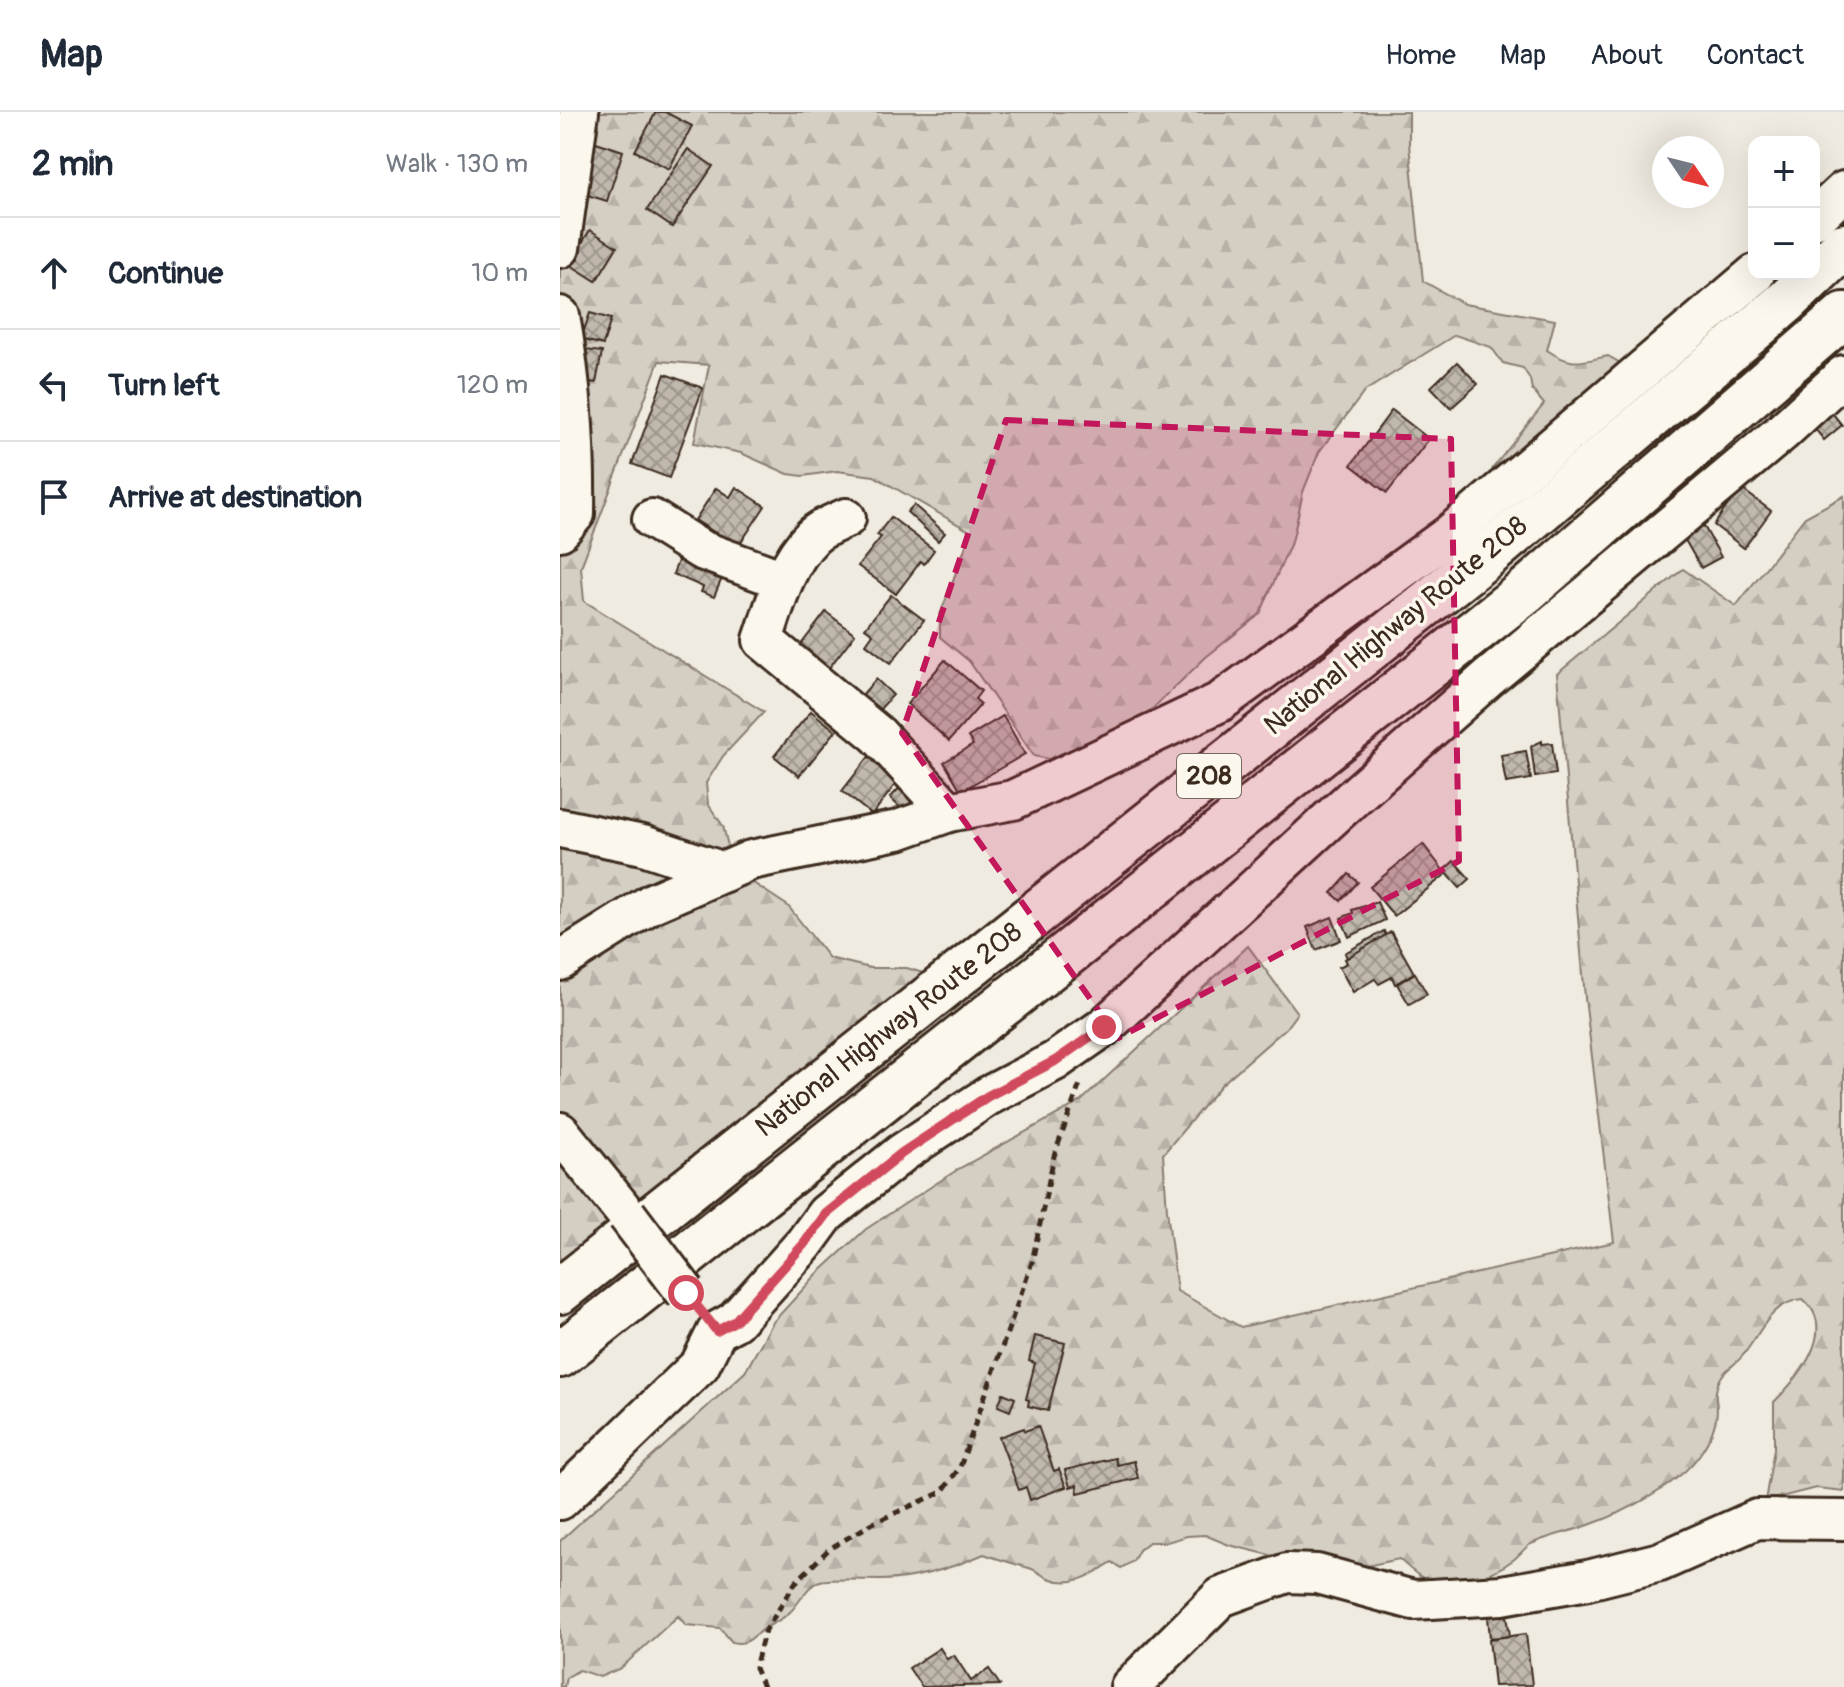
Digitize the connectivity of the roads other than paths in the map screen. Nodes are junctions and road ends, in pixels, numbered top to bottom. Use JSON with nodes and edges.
{"nodes":[{"id":1,"x":579,"y":112,"type":"edge"},
{"id":2,"x":1844,"y":191,"type":"edge"},
{"id":3,"x":1820,"y":213,"type":"edge"},
{"id":4,"x":1844,"y":246,"type":"edge"},
{"id":5,"x":560,"y":248,"type":"edge"},
{"id":6,"x":1748,"y":280,"type":"edge"},
{"id":7,"x":1844,"y":315,"type":"edge"},
{"id":8,"x":560,"y":316,"type":"edge"},
{"id":9,"x":1844,"y":375,"type":"edge"},
{"id":10,"x":846,"y":518,"type":"dead end"},
{"id":11,"x":652,"y":519,"type":"dead end"},
{"id":12,"x":560,"y":531,"type":"edge"},
{"id":13,"x":783,"y":580,"type":"junction"},
{"id":14,"x":949,"y":812,"type":"junction"},
{"id":15,"x":560,"y":828,"type":"edge"},
{"id":16,"x":724,"y":872,"type":"junction"},
{"id":17,"x":560,"y":961,"type":"edge"},
{"id":18,"x":560,"y":1132,"type":"edge"},
{"id":19,"x":560,"y":1291,"type":"edge"},
{"id":20,"x":717,"y":1331,"type":"junction"},
{"id":21,"x":560,"y":1355,"type":"edge"},
{"id":22,"x":560,"y":1500,"type":"edge"},
{"id":23,"x":1844,"y":1520,"type":"edge"},
{"id":24,"x":1130,"y":1687,"type":"edge"}],
"edges":[{"from":1,"to":5,"type":"street"},
{"from":2,"to":3,"type":"street"},
{"from":4,"to":19,"type":"highway","name":"National Highway Route 208","number":"208"},
{"from":6,"to":14,"type":"street"},
{"from":7,"to":21,"type":"highway","name":"National Highway Route 208","number":"208"},
{"from":8,"to":12,"type":"street"},
{"from":9,"to":20,"type":"street"},
{"from":10,"to":13,"type":"street"},
{"from":11,"to":13,"type":"street"},
{"from":13,"to":14,"type":"street"},
{"from":14,"to":16,"type":"street"},
{"from":15,"to":16,"type":"street"},
{"from":16,"to":17,"type":"street"},
{"from":18,"to":20,"type":"street","bridge":true},
{"from":20,"to":22,"type":"street"},
{"from":23,"to":24,"type":"street"}]}
